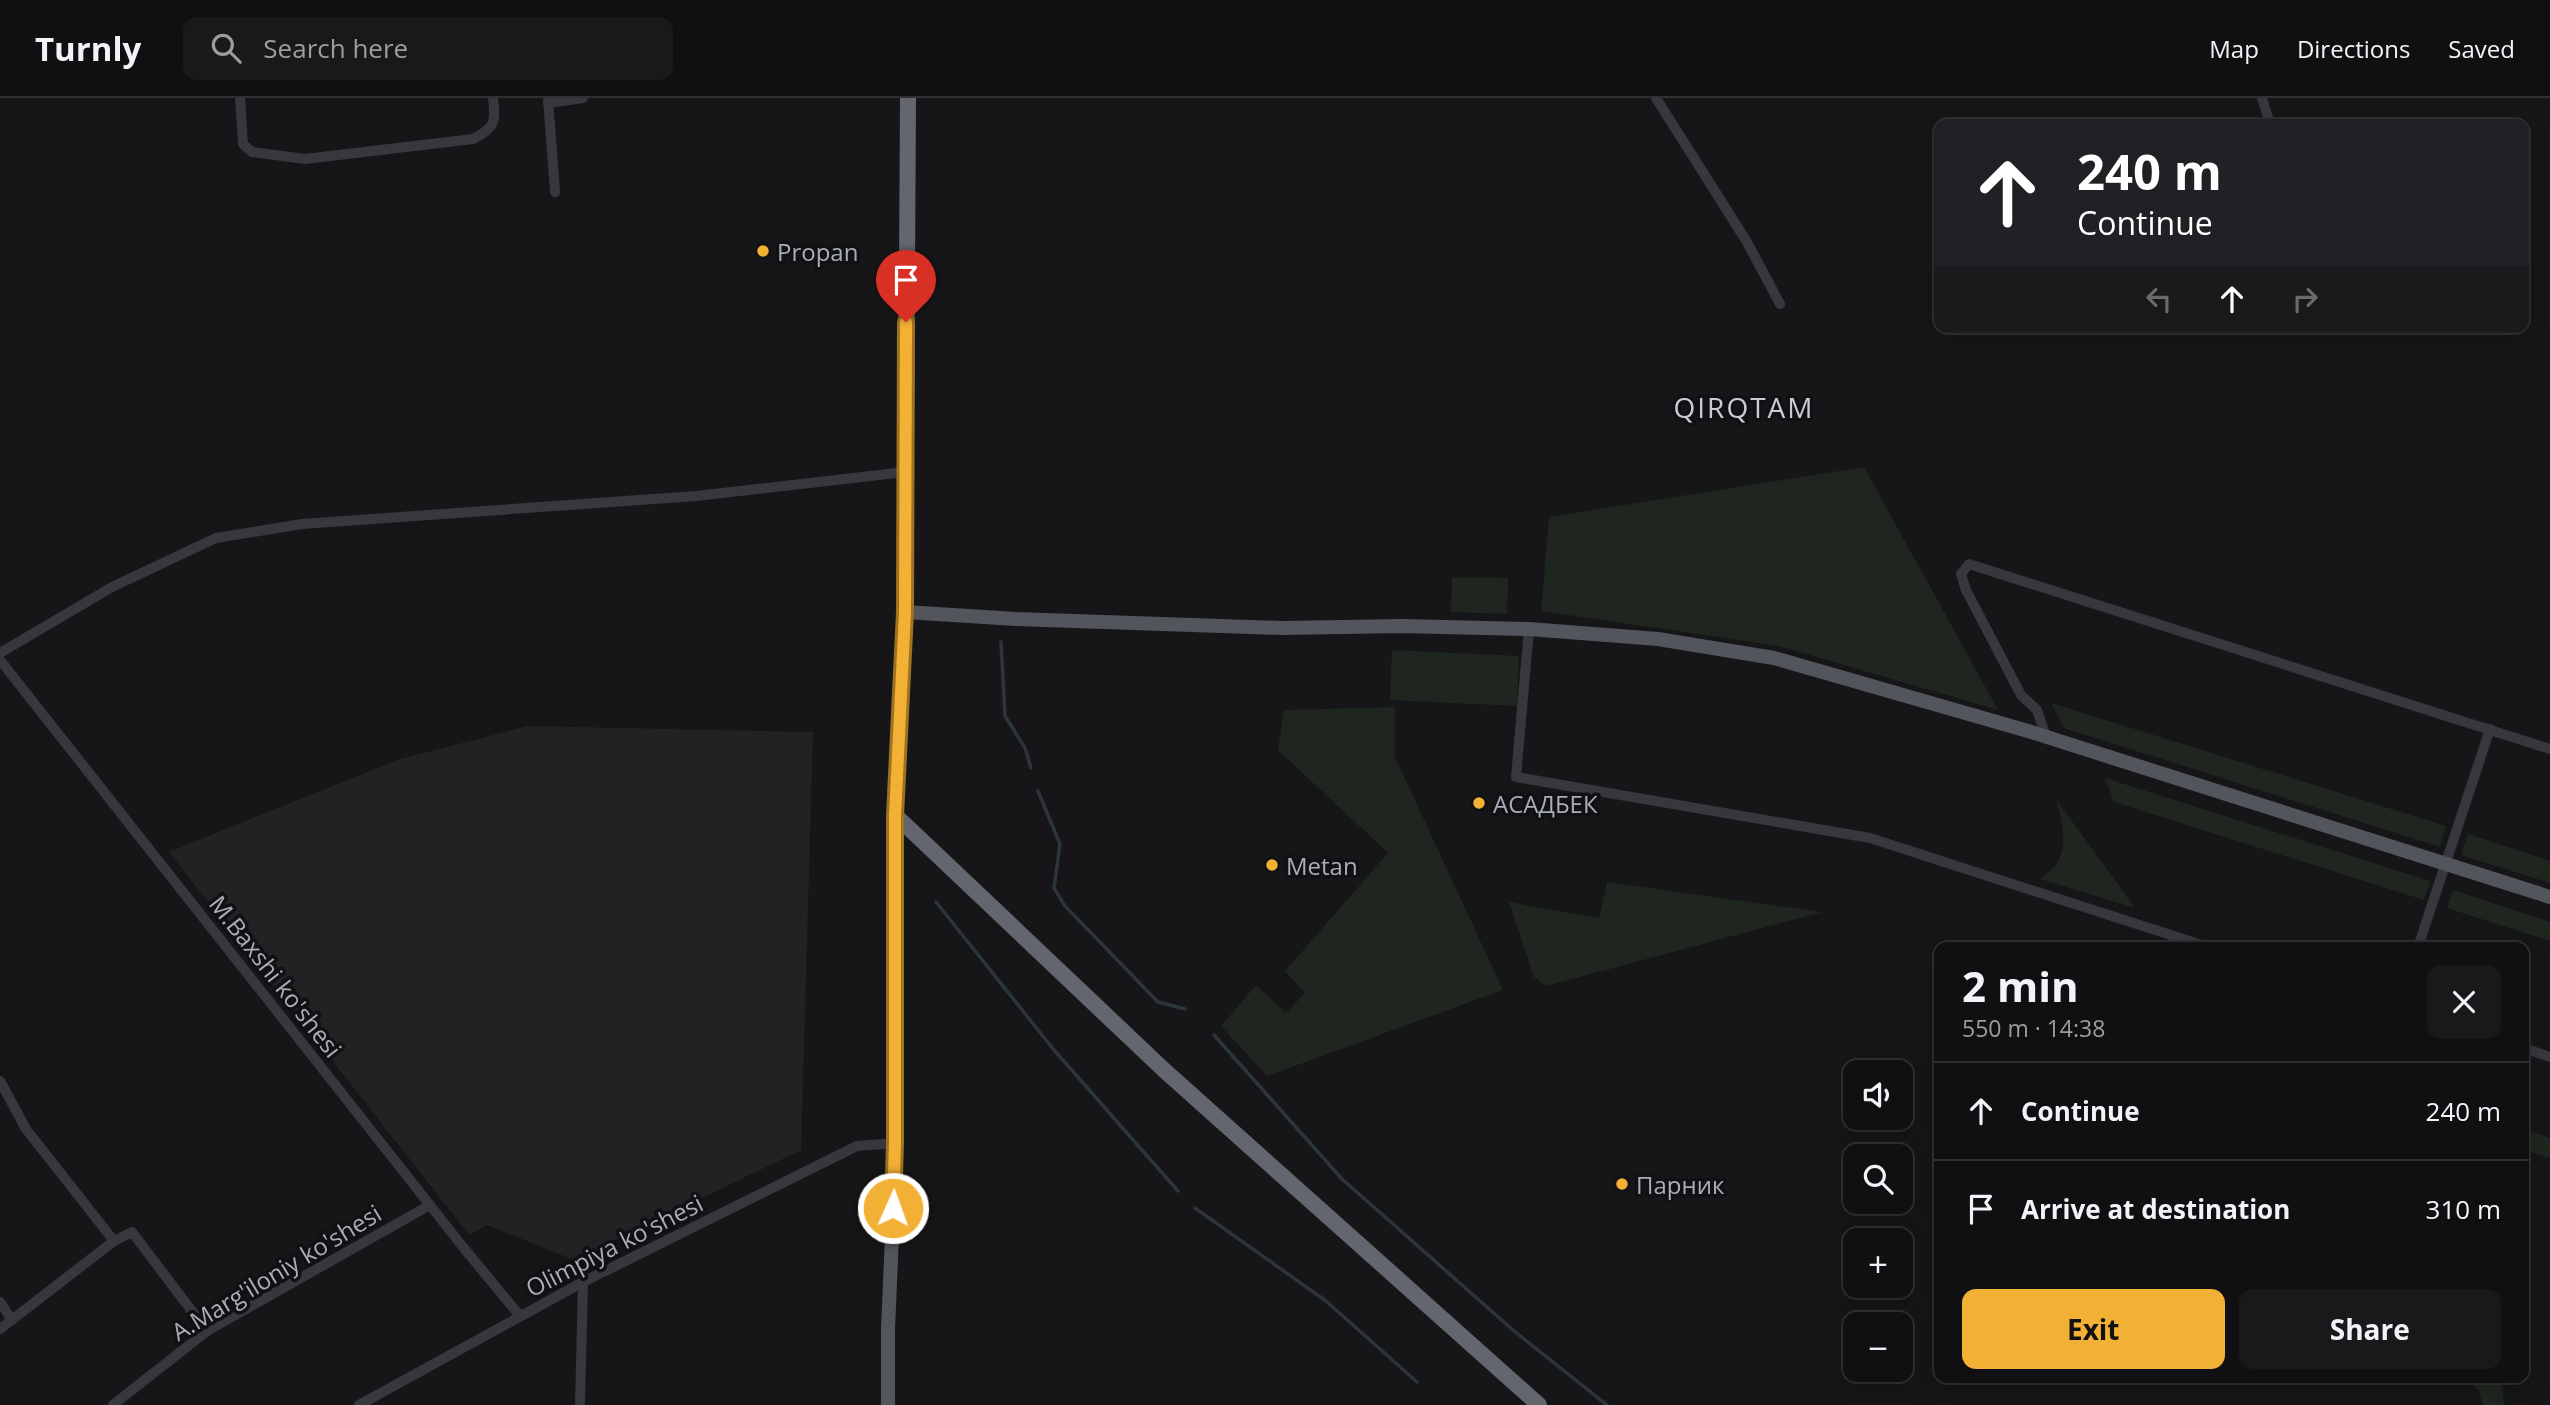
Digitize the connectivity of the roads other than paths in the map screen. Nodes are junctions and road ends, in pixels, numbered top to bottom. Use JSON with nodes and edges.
{"nodes":[{"id":1,"x":240,"y":98,"type":"edge"},
{"id":2,"x":493,"y":98,"type":"edge"},
{"id":3,"x":583,"y":98,"type":"edge"},
{"id":4,"x":908,"y":98,"type":"edge"},
{"id":5,"x":1656,"y":98,"type":"edge"},
{"id":6,"x":2262,"y":98,"type":"edge"},
{"id":7,"x":548,"y":100,"type":"edge"},
{"id":8,"x":2268,"y":119,"type":"edge"},
{"id":9,"x":555,"y":192,"type":"dead end"},
{"id":10,"x":1780,"y":304,"type":"dead end"},
{"id":11,"x":905,"y":472,"type":"junction"},
{"id":12,"x":905,"y":612,"type":"junction"},
{"id":13,"x":1529,"y":629,"type":"junction"},
{"id":14,"x":0,"y":653,"type":"edge"},
{"id":15,"x":0,"y":660,"type":"edge"},
{"id":16,"x":2490,"y":729,"type":"junction"},
{"id":17,"x":2046,"y":737,"type":"junction"},
{"id":18,"x":2550,"y":749,"type":"edge"},
{"id":19,"x":895,"y":816,"type":"junction"},
{"id":20,"x":2446,"y":864,"type":"junction"},
{"id":21,"x":2550,"y":897,"type":"edge"},
{"id":22,"x":2192,"y":942,"type":"edge"},
{"id":23,"x":2420,"y":942,"type":"edge"},
{"id":24,"x":2529,"y":1050,"type":"edge"},
{"id":25,"x":2550,"y":1057,"type":"edge"},
{"id":26,"x":0,"y":1081,"type":"edge"},
{"id":27,"x":895,"y":1143,"type":"junction"},
{"id":28,"x":430,"y":1205,"type":"junction"},
{"id":29,"x":114,"y":1241,"type":"junction"},
{"id":30,"x":583,"y":1282,"type":"junction"},
{"id":31,"x":0,"y":1302,"type":"edge"},
{"id":32,"x":520,"y":1317,"type":"junction"},
{"id":33,"x":12,"y":1320,"type":"junction"},
{"id":34,"x":0,"y":1329,"type":"edge"},
{"id":35,"x":207,"y":1331,"type":"junction"},
{"id":36,"x":113,"y":1405,"type":"edge"},
{"id":37,"x":359,"y":1405,"type":"edge"},
{"id":38,"x":580,"y":1405,"type":"edge"},
{"id":39,"x":888,"y":1405,"type":"edge"},
{"id":40,"x":1539,"y":1405,"type":"edge"}],
"edges":[{"from":1,"to":2,"type":"street"},
{"from":3,"to":7,"type":"street"},
{"from":4,"to":11,"type":"highway"},
{"from":5,"to":10,"type":"street"},
{"from":6,"to":8,"type":"street"},
{"from":7,"to":9,"type":"street"},
{"from":11,"to":12,"type":"highway"},
{"from":11,"to":14,"type":"street"},
{"from":12,"to":13,"type":"main road"},
{"from":12,"to":19,"type":"highway"},
{"from":13,"to":17,"type":"main road"},
{"from":13,"to":22,"type":"street"},
{"from":15,"to":28,"type":"street","name":"M.Baxshi ko'shesi"},
{"from":16,"to":17,"type":"street"},
{"from":16,"to":18,"type":"street"},
{"from":16,"to":20,"type":"street"},
{"from":17,"to":20,"type":"main road"},
{"from":19,"to":27,"type":"main road"},
{"from":19,"to":40,"type":"highway"},
{"from":20,"to":21,"type":"main road"},
{"from":20,"to":23,"type":"street"},
{"from":24,"to":25,"type":"street"},
{"from":26,"to":29,"type":"street"},
{"from":27,"to":30,"type":"street","name":"Olimpiya ko'shesi"},
{"from":27,"to":39,"type":"main road"},
{"from":28,"to":32,"type":"street","name":"M.Baxshi ko'shesi"},
{"from":28,"to":35,"type":"street","name":"A.Marg'iloniy ko'shesi"},
{"from":29,"to":33,"type":"street"},
{"from":29,"to":35,"type":"street"},
{"from":30,"to":32,"type":"street","name":"Olimpiya ko'shesi"},
{"from":30,"to":38,"type":"street"},
{"from":31,"to":33,"type":"street"},
{"from":32,"to":37,"type":"street","name":"Olimpiya ko'shesi"},
{"from":33,"to":34,"type":"street"},
{"from":35,"to":36,"type":"street","name":"A.Marg'iloniy ko'shesi"}]}
